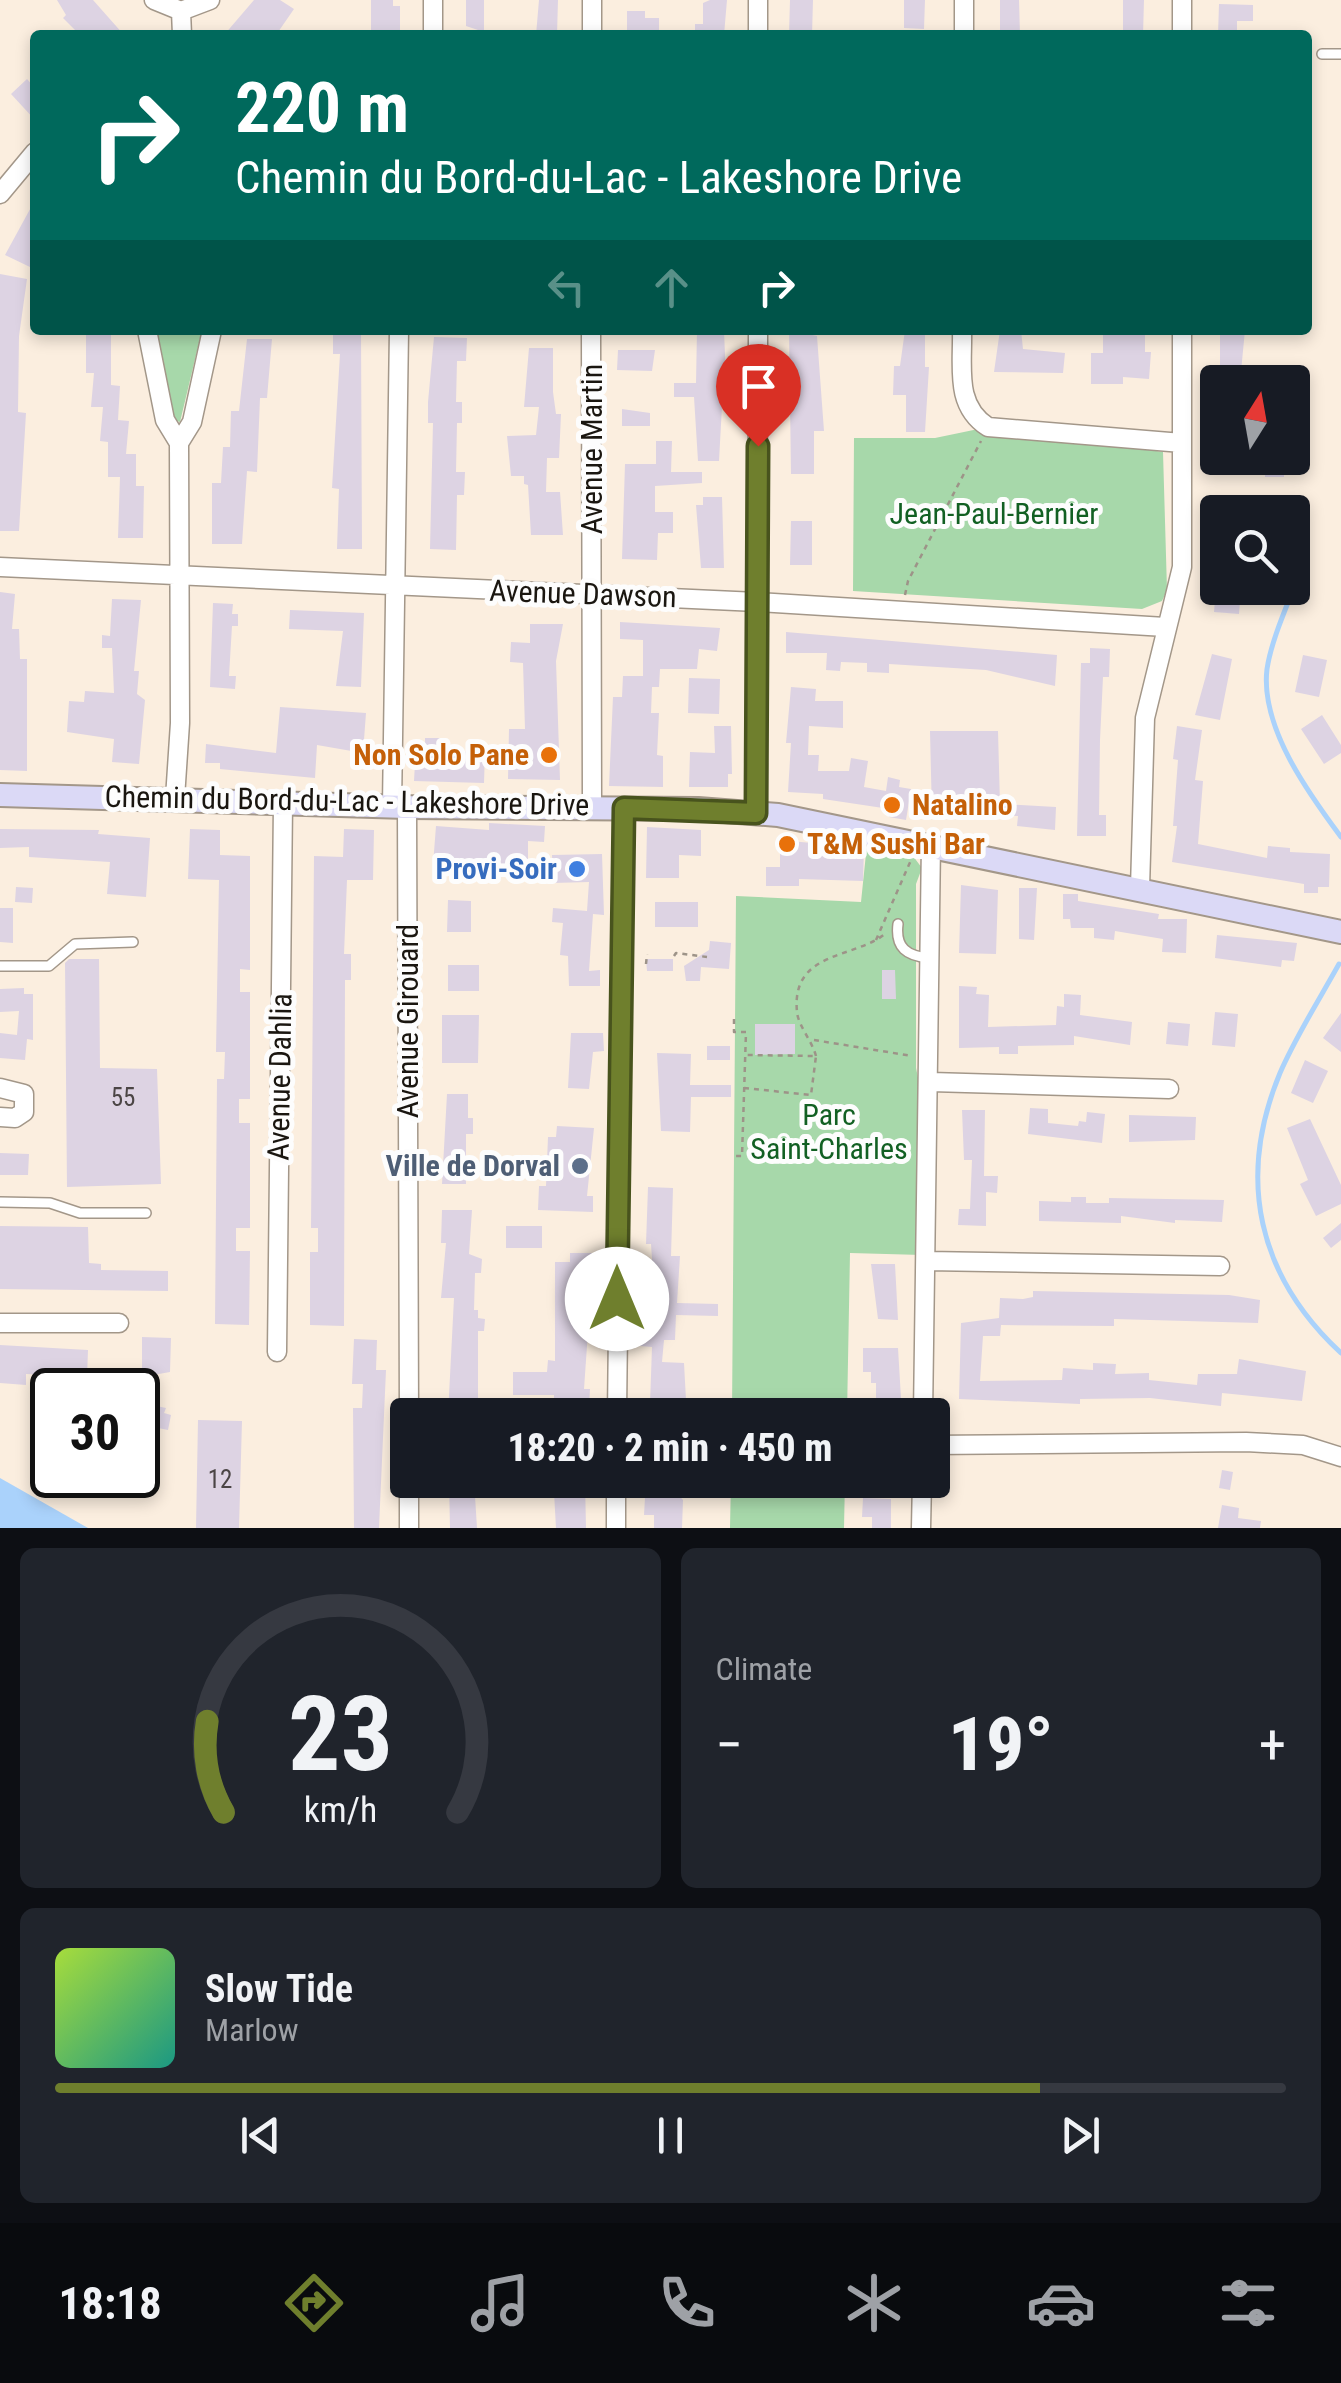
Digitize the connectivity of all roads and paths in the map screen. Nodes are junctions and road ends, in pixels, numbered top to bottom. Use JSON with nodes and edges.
{"nodes":[{"id":1,"x":154,"y":0,"type":"edge"},
{"id":2,"x":210,"y":0,"type":"edge"},
{"id":3,"x":433,"y":0,"type":"edge"},
{"id":4,"x":592,"y":0,"type":"edge"},
{"id":5,"x":758,"y":0,"type":"edge"},
{"id":6,"x":964,"y":0,"type":"edge"},
{"id":7,"x":1182,"y":0,"type":"edge"},
{"id":8,"x":182,"y":11,"type":"junction"},
{"id":9,"x":182,"y":30,"type":"edge"},
{"id":10,"x":432,"y":30,"type":"edge"},
{"id":11,"x":592,"y":30,"type":"edge"},
{"id":12,"x":758,"y":30,"type":"edge"},
{"id":13,"x":964,"y":30,"type":"edge"},
{"id":14,"x":1182,"y":30,"type":"edge"},
{"id":15,"x":1322,"y":54,"type":"dead end"},
{"id":16,"x":1341,"y":54,"type":"edge"},
{"id":17,"x":30,"y":158,"type":"edge"},
{"id":18,"x":0,"y":194,"type":"edge"},
{"id":19,"x":148,"y":335,"type":"edge"},
{"id":20,"x":211,"y":335,"type":"edge"},
{"id":21,"x":399,"y":335,"type":"edge"},
{"id":22,"x":592,"y":335,"type":"edge"},
{"id":23,"x":758,"y":335,"type":"edge"},
{"id":24,"x":962,"y":335,"type":"edge"},
{"id":25,"x":1182,"y":335,"type":"edge"},
{"id":26,"x":988,"y":426,"type":"junction"},
{"id":27,"x":179,"y":443,"type":"junction"},
{"id":28,"x":1182,"y":443,"type":"junction"},
{"id":29,"x":0,"y":568,"type":"edge"},
{"id":30,"x":178,"y":575,"type":"junction"},
{"id":31,"x":396,"y":586,"type":"junction"},
{"id":32,"x":592,"y":594,"type":"junction"},
{"id":33,"x":905,"y":595,"type":"dead end"},
{"id":34,"x":757,"y":602,"type":"junction"},
{"id":35,"x":1165,"y":627,"type":"junction"},
{"id":36,"x":0,"y":796,"type":"edge"},
{"id":37,"x":175,"y":798,"type":"junction"},
{"id":38,"x":284,"y":803,"type":"junction"},
{"id":39,"x":400,"y":807,"type":"junction"},
{"id":40,"x":592,"y":807,"type":"junction"},
{"id":41,"x":624,"y":808,"type":"junction"},
{"id":42,"x":756,"y":813,"type":"junction"},
{"id":43,"x":925,"y":848,"type":"junction"},
{"id":44,"x":1140,"y":888,"type":"junction"},
{"id":45,"x":898,"y":924,"type":"dead end"},
{"id":46,"x":1341,"y":932,"type":"edge"},
{"id":47,"x":133,"y":942,"type":"dead end"},
{"id":48,"x":646,"y":954,"type":"dead end"},
{"id":49,"x":674,"y":956,"type":"dead end"},
{"id":50,"x":706,"y":957,"type":"dead end"},
{"id":51,"x":929,"y":958,"type":"junction"},
{"id":52,"x":646,"y":964,"type":"dead end"},
{"id":53,"x":0,"y":966,"type":"edge"},
{"id":54,"x":734,"y":1020,"type":"dead end"},
{"id":55,"x":812,"y":1040,"type":"junction"},
{"id":56,"x":746,"y":1055,"type":"junction"},
{"id":57,"x":816,"y":1056,"type":"junction"},
{"id":58,"x":912,"y":1056,"type":"dead end"},
{"id":59,"x":931,"y":1082,"type":"junction"},
{"id":60,"x":0,"y":1088,"type":"edge"},
{"id":61,"x":744,"y":1088,"type":"junction"},
{"id":62,"x":1169,"y":1088,"type":"dead end"},
{"id":63,"x":0,"y":1117,"type":"edge"},
{"id":64,"x":736,"y":1156,"type":"dead end"},
{"id":65,"x":0,"y":1202,"type":"edge"},
{"id":66,"x":146,"y":1213,"type":"dead end"},
{"id":67,"x":927,"y":1261,"type":"junction"},
{"id":68,"x":1220,"y":1266,"type":"dead end"},
{"id":69,"x":0,"y":1322,"type":"edge"},
{"id":70,"x":119,"y":1323,"type":"dead end"},
{"id":71,"x":278,"y":1352,"type":"dead end"},
{"id":72,"x":409,"y":1398,"type":"edge"},
{"id":73,"x":616,"y":1398,"type":"edge"},
{"id":74,"x":923,"y":1398,"type":"edge"},
{"id":75,"x":950,"y":1446,"type":"edge"},
{"id":76,"x":1341,"y":1457,"type":"edge"},
{"id":77,"x":409,"y":1498,"type":"edge"},
{"id":78,"x":616,"y":1498,"type":"edge"},
{"id":79,"x":922,"y":1498,"type":"edge"},
{"id":80,"x":409,"y":1528,"type":"edge"},
{"id":81,"x":616,"y":1528,"type":"edge"},
{"id":82,"x":921,"y":1528,"type":"edge"}],
"edges":[{"from":1,"to":8,"type":"street"},
{"from":2,"to":8,"type":"street"},
{"from":3,"to":10,"type":"street"},
{"from":4,"to":11,"type":"street"},
{"from":5,"to":12,"type":"street"},
{"from":6,"to":13,"type":"street"},
{"from":7,"to":14,"type":"street"},
{"from":8,"to":9,"type":"street"},
{"from":15,"to":16,"type":"lane"},
{"from":17,"to":18,"type":"street"},
{"from":19,"to":27,"type":"street"},
{"from":20,"to":27,"type":"street"},
{"from":21,"to":31,"type":"street","name":"Avenue Girouard"},
{"from":22,"to":32,"type":"street","name":"Avenue Martin"},
{"from":23,"to":34,"type":"street"},
{"from":24,"to":26,"type":"street"},
{"from":25,"to":28,"type":"street"},
{"from":26,"to":28,"type":"street"},
{"from":26,"to":33,"type":"path"},
{"from":27,"to":30,"type":"street"},
{"from":28,"to":35,"type":"street"},
{"from":29,"to":30,"type":"street","name":"Avenue Dawson"},
{"from":30,"to":31,"type":"street","name":"Avenue Dawson"},
{"from":30,"to":37,"type":"street"},
{"from":31,"to":32,"type":"street","name":"Avenue Dawson"},
{"from":31,"to":39,"type":"street","name":"Avenue Girouard"},
{"from":32,"to":34,"type":"street","name":"Avenue Dawson"},
{"from":32,"to":40,"type":"street","name":"Avenue Martin"},
{"from":34,"to":35,"type":"street","name":"Avenue Dawson"},
{"from":34,"to":42,"type":"street"},
{"from":35,"to":44,"type":"street"},
{"from":36,"to":37,"type":"street","name":"Chemin du Bord-du-Lac - Lakeshore Drive"},
{"from":37,"to":38,"type":"street","name":"Chemin du Bord-du-Lac - Lakeshore Drive"},
{"from":38,"to":39,"type":"street","name":"Chemin du Bord-du-Lac - Lakeshore Drive"},
{"from":38,"to":71,"type":"street","name":"Avenue Dahlia"},
{"from":39,"to":40,"type":"street","name":"Chemin du Bord-du-Lac - Lakeshore Drive"},
{"from":39,"to":72,"type":"street","name":"Avenue Girouard"},
{"from":40,"to":41,"type":"street","name":"Chemin du Bord-du-Lac - Lakeshore Drive"},
{"from":41,"to":42,"type":"street","name":"Chemin du Bord-du-Lac - Lakeshore Drive"},
{"from":41,"to":73,"type":"street"},
{"from":42,"to":43,"type":"street","name":"Chemin du Bord-du-Lac - Lakeshore Drive"},
{"from":43,"to":44,"type":"street","name":"Chemin du Bord-du-Lac - Lakeshore Drive"},
{"from":43,"to":51,"type":"street"},
{"from":43,"to":55,"type":"path"},
{"from":44,"to":46,"type":"street","name":"Chemin du Bord-du-Lac - Lakeshore Drive"},
{"from":45,"to":51,"type":"lane"},
{"from":47,"to":53,"type":"lane"},
{"from":48,"to":52,"type":"path"},
{"from":49,"to":50,"type":"path"},
{"from":51,"to":59,"type":"street"},
{"from":54,"to":56,"type":"path"},
{"from":55,"to":57,"type":"path"},
{"from":55,"to":58,"type":"path"},
{"from":56,"to":57,"type":"path"},
{"from":56,"to":61,"type":"path"},
{"from":57,"to":61,"type":"path"},
{"from":59,"to":62,"type":"street"},
{"from":59,"to":67,"type":"street"},
{"from":60,"to":63,"type":"street"},
{"from":61,"to":64,"type":"path"},
{"from":65,"to":66,"type":"lane"},
{"from":67,"to":68,"type":"street"},
{"from":67,"to":74,"type":"street"},
{"from":69,"to":70,"type":"street"},
{"from":75,"to":76,"type":"street"},
{"from":77,"to":80,"type":"street"},
{"from":78,"to":81,"type":"street"},
{"from":79,"to":82,"type":"street"}]}
